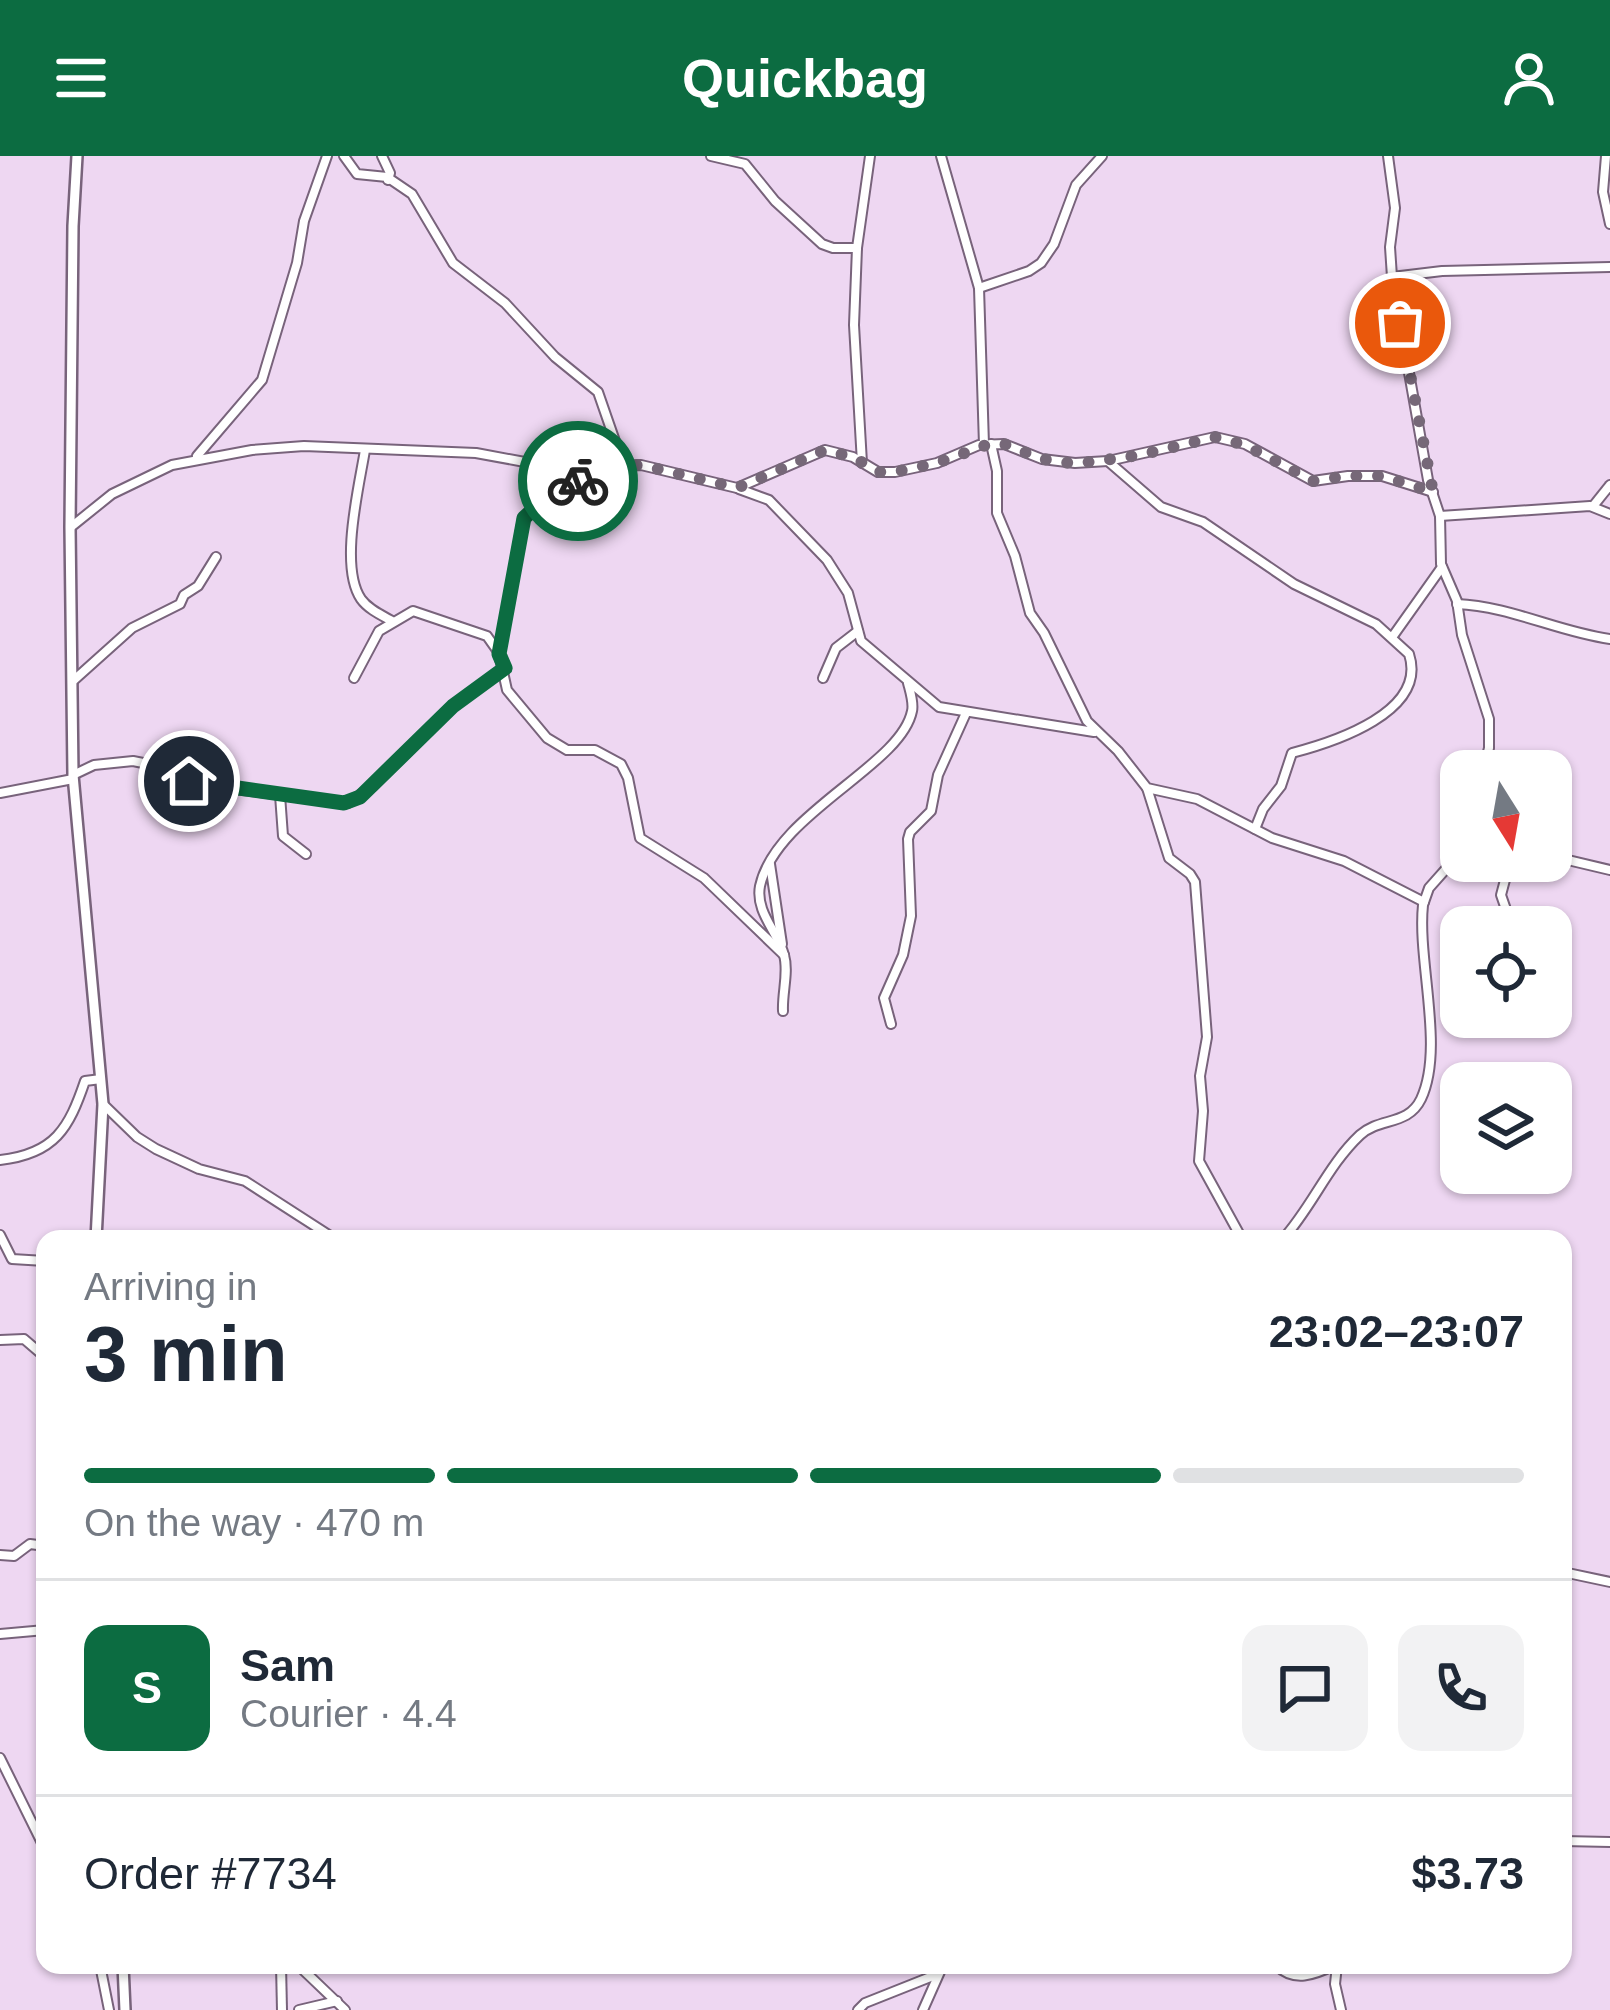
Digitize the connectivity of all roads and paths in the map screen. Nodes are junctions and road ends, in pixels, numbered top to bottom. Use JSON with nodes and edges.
{"nodes":[{"id":1,"x":77,"y":156,"type":"edge"},
{"id":2,"x":327,"y":156,"type":"edge"},
{"id":3,"x":344,"y":156,"type":"edge"},
{"id":4,"x":382,"y":156,"type":"edge"},
{"id":5,"x":711,"y":156,"type":"edge"},
{"id":6,"x":870,"y":156,"type":"edge"},
{"id":7,"x":941,"y":156,"type":"edge"},
{"id":8,"x":1102,"y":156,"type":"edge"},
{"id":9,"x":1388,"y":156,"type":"edge"},
{"id":10,"x":1606,"y":156,"type":"edge"},
{"id":11,"x":388,"y":180,"type":"junction"},
{"id":12,"x":1610,"y":224,"type":"edge"},
{"id":13,"x":857,"y":248,"type":"junction"},
{"id":14,"x":1610,"y":267,"type":"edge"},
{"id":15,"x":1392,"y":277,"type":"junction"},
{"id":16,"x":980,"y":288,"type":"junction"},
{"id":17,"x":988,"y":445,"type":"junction"},
{"id":18,"x":365,"y":450,"type":"junction"},
{"id":19,"x":195,"y":459,"type":"junction"},
{"id":20,"x":1108,"y":461,"type":"junction"},
{"id":21,"x":862,"y":463,"type":"junction"},
{"id":22,"x":624,"y":467,"type":"junction"},
{"id":23,"x":587,"y":469,"type":"junction"},
{"id":24,"x":1610,"y":485,"type":"edge"},
{"id":25,"x":737,"y":488,"type":"junction"},
{"id":26,"x":1433,"y":492,"type":"junction"},
{"id":27,"x":1593,"y":507,"type":"junction"},
{"id":28,"x":1610,"y":514,"type":"edge"},
{"id":29,"x":1440,"y":516,"type":"junction"},
{"id":30,"x":70,"y":527,"type":"junction"},
{"id":31,"x":217,"y":557,"type":"dead end"},
{"id":32,"x":1442,"y":567,"type":"junction"},
{"id":33,"x":1457,"y":604,"type":"junction"},
{"id":34,"x":393,"y":622,"type":"junction"},
{"id":35,"x":858,"y":631,"type":"junction"},
{"id":36,"x":1394,"y":636,"type":"junction"},
{"id":37,"x":1610,"y":639,"type":"edge"},
{"id":38,"x":499,"y":654,"type":"junction"},
{"id":39,"x":505,"y":668,"type":"junction"},
{"id":40,"x":354,"y":677,"type":"dead end"},
{"id":41,"x":823,"y":678,"type":"dead end"},
{"id":42,"x":74,"y":680,"type":"junction"},
{"id":43,"x":908,"y":682,"type":"junction"},
{"id":44,"x":966,"y":712,"type":"junction"},
{"id":45,"x":1098,"y":733,"type":"junction"},
{"id":46,"x":1488,"y":750,"type":"edge"},
{"id":47,"x":74,"y":777,"type":"junction"},
{"id":48,"x":1148,"y":788,"type":"junction"},
{"id":49,"x":0,"y":793,"type":"edge"},
{"id":50,"x":280,"y":794,"type":"junction"},
{"id":51,"x":1255,"y":829,"type":"junction"},
{"id":52,"x":306,"y":854,"type":"dead end"},
{"id":53,"x":1572,"y":861,"type":"edge"},
{"id":54,"x":1610,"y":870,"type":"edge"},
{"id":55,"x":1440,"y":876,"type":"edge"},
{"id":56,"x":1424,"y":902,"type":"junction"},
{"id":57,"x":783,"y":952,"type":"junction"},
{"id":58,"x":783,"y":1011,"type":"dead end"},
{"id":59,"x":891,"y":1024,"type":"dead end"},
{"id":60,"x":101,"y":1079,"type":"junction"},
{"id":61,"x":103,"y":1104,"type":"junction"},
{"id":62,"x":0,"y":1160,"type":"edge"},
{"id":63,"x":96,"y":1230,"type":"edge"},
{"id":64,"x":321,"y":1230,"type":"edge"},
{"id":65,"x":1237,"y":1230,"type":"edge"},
{"id":66,"x":1292,"y":1230,"type":"edge"},
{"id":67,"x":0,"y":1235,"type":"edge"},
{"id":68,"x":36,"y":1260,"type":"edge"},
{"id":69,"x":0,"y":1340,"type":"edge"},
{"id":70,"x":36,"y":1349,"type":"edge"},
{"id":71,"x":36,"y":1545,"type":"edge"},
{"id":72,"x":0,"y":1555,"type":"edge"},
{"id":73,"x":1572,"y":1574,"type":"edge"},
{"id":74,"x":1610,"y":1582,"type":"edge"},
{"id":75,"x":36,"y":1631,"type":"edge"},
{"id":76,"x":0,"y":1634,"type":"edge"},
{"id":77,"x":0,"y":1758,"type":"edge"},
{"id":78,"x":36,"y":1831,"type":"edge"},
{"id":79,"x":1572,"y":1841,"type":"edge"},
{"id":80,"x":1610,"y":1842,"type":"edge"},
{"id":81,"x":102,"y":1974,"type":"edge"},
{"id":82,"x":123,"y":1974,"type":"edge"},
{"id":83,"x":281,"y":1974,"type":"edge"},
{"id":84,"x":308,"y":1974,"type":"edge"},
{"id":85,"x":931,"y":1974,"type":"edge"},
{"id":86,"x":938,"y":1974,"type":"edge"},
{"id":87,"x":1336,"y":1974,"type":"edge"},
{"id":88,"x":338,"y":2001,"type":"junction"},
{"id":89,"x":109,"y":2010,"type":"edge"},
{"id":90,"x":125,"y":2010,"type":"edge"},
{"id":91,"x":282,"y":2010,"type":"edge"},
{"id":92,"x":299,"y":2010,"type":"edge"},
{"id":93,"x":346,"y":2010,"type":"edge"},
{"id":94,"x":858,"y":2010,"type":"edge"},
{"id":95,"x":923,"y":2010,"type":"edge"},
{"id":96,"x":1341,"y":2010,"type":"edge"}],
"edges":[{"from":1,"to":30,"type":"street"},
{"from":2,"to":19,"type":"street"},
{"from":3,"to":11,"type":"street"},
{"from":4,"to":11,"type":"street"},
{"from":5,"to":13,"type":"street"},
{"from":6,"to":13,"type":"street"},
{"from":7,"to":16,"type":"street"},
{"from":8,"to":16,"type":"street"},
{"from":9,"to":15,"type":"street"},
{"from":10,"to":12,"type":"street"},
{"from":11,"to":22,"type":"street"},
{"from":13,"to":21,"type":"street"},
{"from":14,"to":15,"type":"street"},
{"from":15,"to":26,"type":"street"},
{"from":16,"to":17,"type":"street"},
{"from":17,"to":20,"type":"street"},
{"from":17,"to":21,"type":"street"},
{"from":17,"to":45,"type":"street"},
{"from":18,"to":19,"type":"street"},
{"from":18,"to":23,"type":"street"},
{"from":18,"to":34,"type":"street"},
{"from":19,"to":30,"type":"street"},
{"from":20,"to":26,"type":"street"},
{"from":20,"to":36,"type":"street"},
{"from":21,"to":25,"type":"street"},
{"from":22,"to":23,"type":"street"},
{"from":22,"to":25,"type":"street"},
{"from":23,"to":38,"type":"street"},
{"from":24,"to":27,"type":"street"},
{"from":25,"to":35,"type":"street"},
{"from":26,"to":29,"type":"street"},
{"from":27,"to":28,"type":"street"},
{"from":27,"to":29,"type":"street"},
{"from":29,"to":32,"type":"street"},
{"from":30,"to":42,"type":"street"},
{"from":31,"to":42,"type":"street"},
{"from":32,"to":33,"type":"street"},
{"from":32,"to":36,"type":"street"},
{"from":33,"to":37,"type":"street"},
{"from":33,"to":46,"type":"street"},
{"from":34,"to":38,"type":"street"},
{"from":34,"to":40,"type":"street"},
{"from":35,"to":41,"type":"street"},
{"from":35,"to":43,"type":"street"},
{"from":36,"to":51,"type":"street"},
{"from":38,"to":39,"type":"street"},
{"from":39,"to":50,"type":"street"},
{"from":39,"to":57,"type":"street"},
{"from":42,"to":47,"type":"street"},
{"from":43,"to":44,"type":"street"},
{"from":43,"to":57,"type":"street"},
{"from":44,"to":45,"type":"street"},
{"from":44,"to":59,"type":"street"},
{"from":45,"to":48,"type":"street"},
{"from":47,"to":49,"type":"street"},
{"from":47,"to":50,"type":"street"},
{"from":47,"to":60,"type":"street"},
{"from":48,"to":51,"type":"street"},
{"from":48,"to":65,"type":"street"},
{"from":50,"to":52,"type":"street"},
{"from":51,"to":56,"type":"street"},
{"from":53,"to":54,"type":"street"},
{"from":55,"to":56,"type":"street"},
{"from":56,"to":66,"type":"street"},
{"from":57,"to":58,"type":"street"},
{"from":60,"to":61,"type":"street"},
{"from":60,"to":62,"type":"street"},
{"from":61,"to":63,"type":"street"},
{"from":61,"to":64,"type":"street"},
{"from":67,"to":68,"type":"street"},
{"from":69,"to":70,"type":"street"},
{"from":71,"to":72,"type":"street"},
{"from":73,"to":74,"type":"street"},
{"from":75,"to":76,"type":"street"},
{"from":77,"to":78,"type":"street"},
{"from":79,"to":80,"type":"street"},
{"from":81,"to":89,"type":"street"},
{"from":82,"to":90,"type":"street"},
{"from":83,"to":91,"type":"street"},
{"from":84,"to":88,"type":"street"},
{"from":85,"to":94,"type":"street"},
{"from":86,"to":95,"type":"street"},
{"from":87,"to":96,"type":"street"},
{"from":88,"to":92,"type":"street"},
{"from":88,"to":93,"type":"street"}]}
